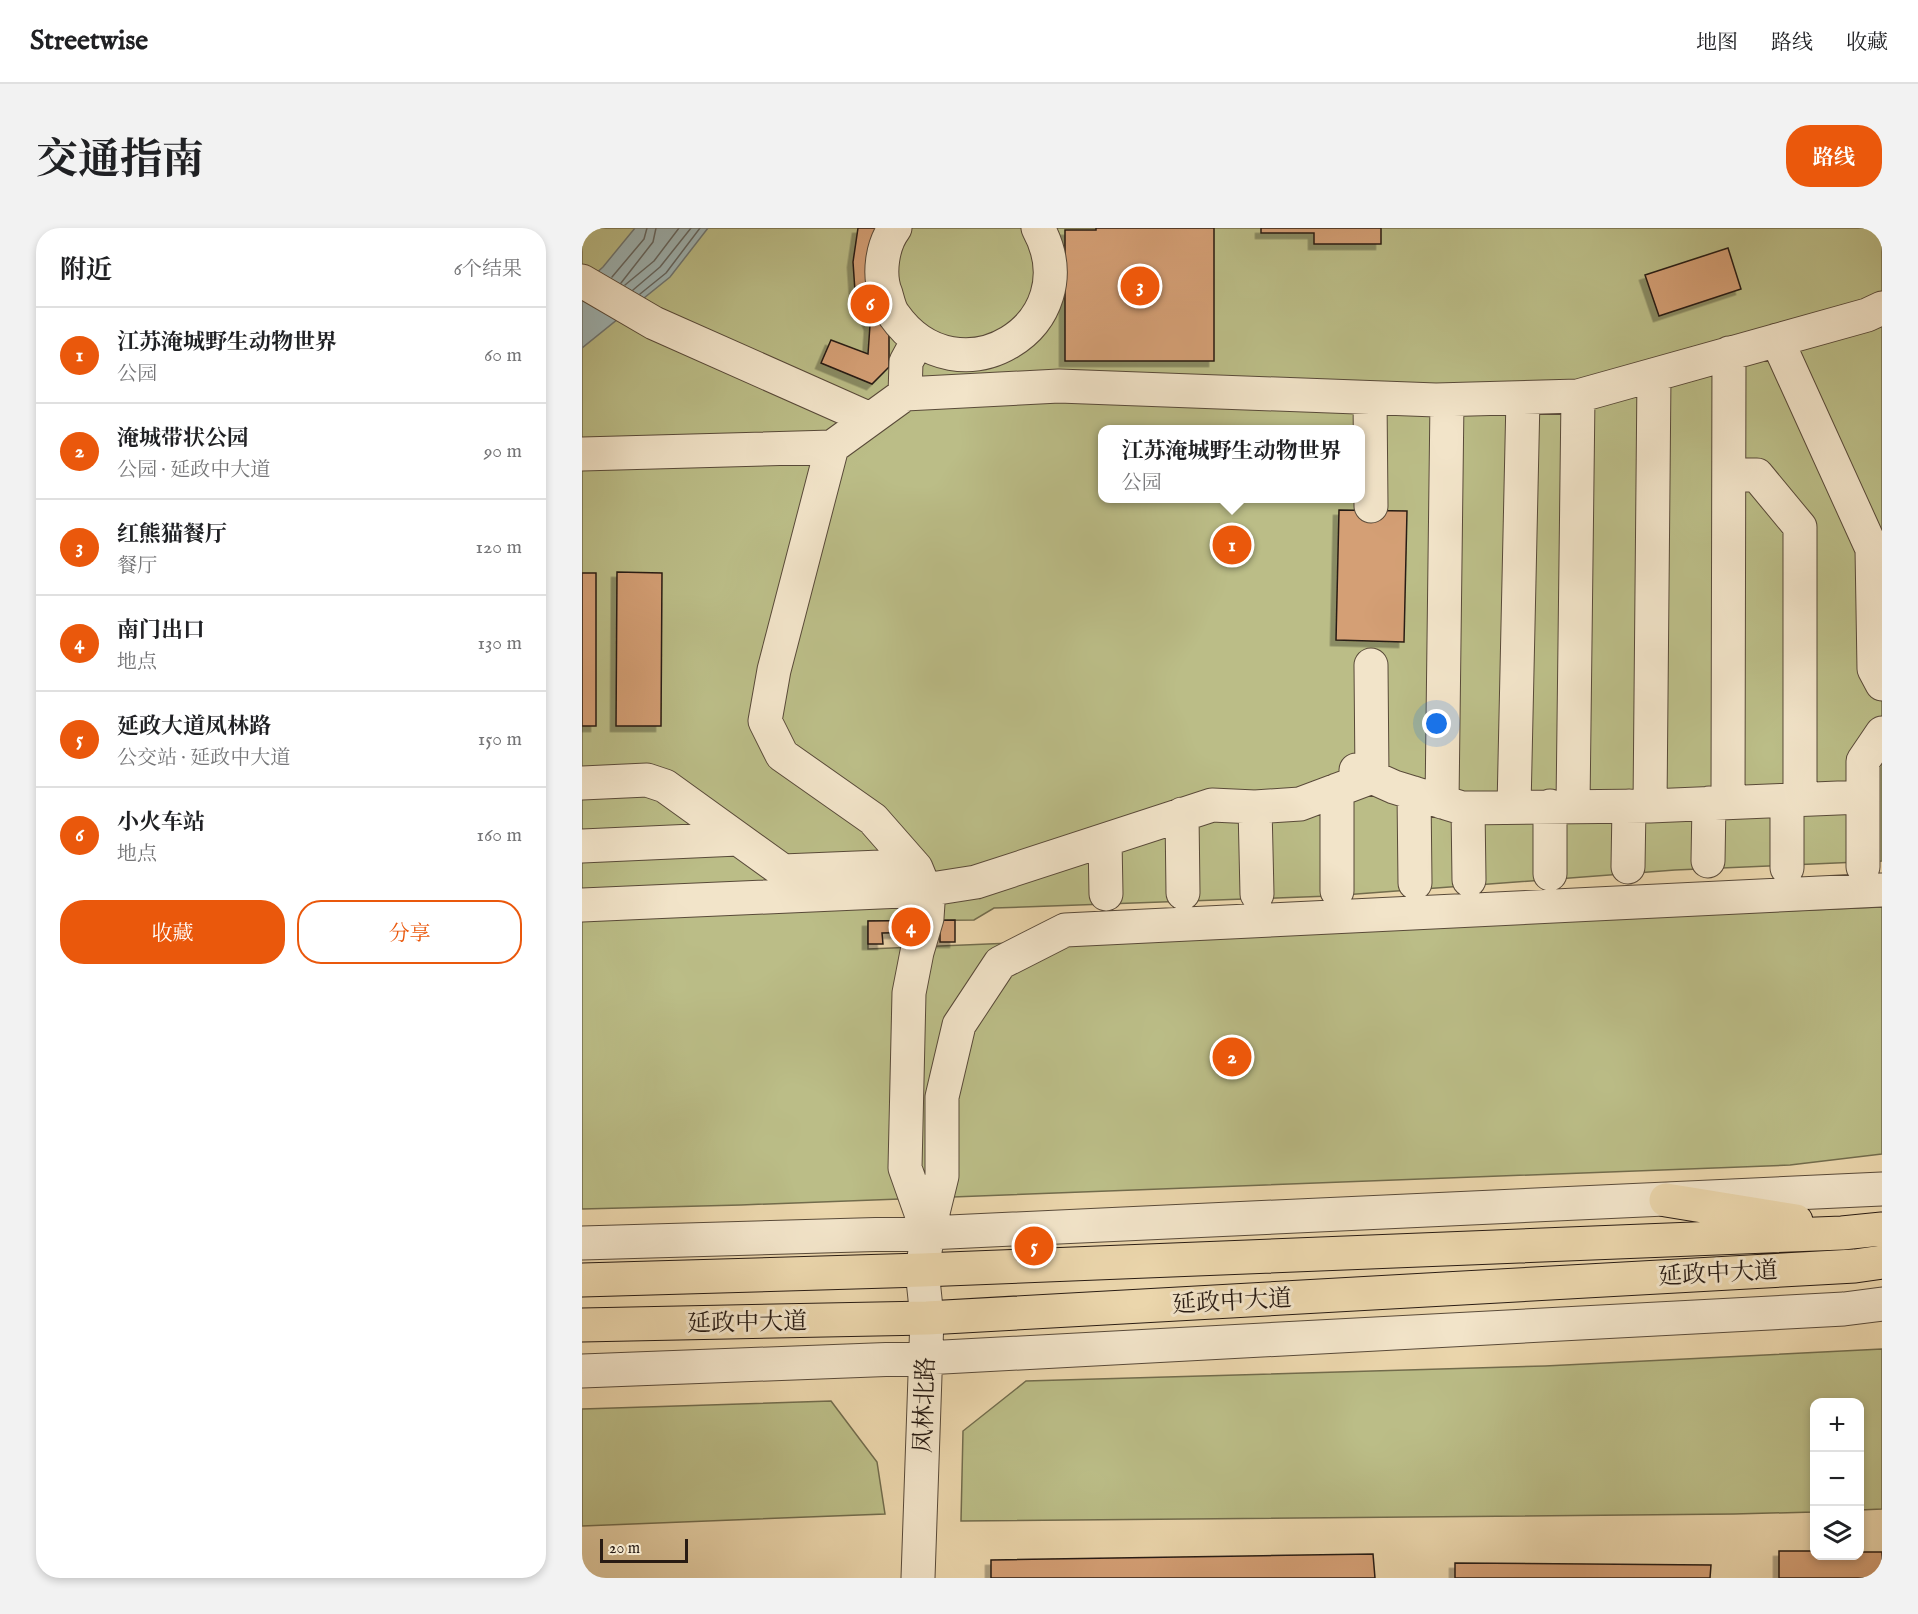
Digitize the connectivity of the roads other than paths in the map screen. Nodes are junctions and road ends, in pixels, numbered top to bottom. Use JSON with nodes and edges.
{"nodes":[{"id":1,"x":895,"y":228,"type":"edge"},
{"id":2,"x":1038,"y":228,"type":"edge"},
{"id":3,"x":582,"y":281,"type":"edge"},
{"id":4,"x":1882,"y":309,"type":"edge"},
{"id":5,"x":918,"y":340,"type":"junction"},
{"id":6,"x":1777,"y":340,"type":"junction"},
{"id":7,"x":1729,"y":353,"type":"junction"},
{"id":8,"x":1654,"y":375,"type":"junction"},
{"id":9,"x":905,"y":394,"type":"junction"},
{"id":10,"x":1578,"y":396,"type":"junction"},
{"id":11,"x":1370,"y":398,"type":"junction"},
{"id":12,"x":1523,"y":398,"type":"junction"},
{"id":13,"x":1447,"y":400,"type":"junction"},
{"id":14,"x":870,"y":419,"type":"junction"},
{"id":15,"x":832,"y":447,"type":"junction"},
{"id":16,"x":582,"y":454,"type":"edge"},
{"id":17,"x":1729,"y":475,"type":"junction"},
{"id":18,"x":1371,"y":506,"type":"dead end"},
{"id":19,"x":1371,"y":664,"type":"dead end"},
{"id":20,"x":1882,"y":684,"type":"edge"},
{"id":21,"x":1882,"y":733,"type":"edge"},
{"id":22,"x":1355,"y":779,"type":"junction"},
{"id":23,"x":582,"y":783,"type":"edge"},
{"id":24,"x":1862,"y":797,"type":"junction"},
{"id":25,"x":1794,"y":799,"type":"junction"},
{"id":26,"x":1441,"y":801,"type":"junction"},
{"id":27,"x":1718,"y":803,"type":"junction"},
{"id":28,"x":1640,"y":806,"type":"junction"},
{"id":29,"x":1256,"y":807,"type":"junction"},
{"id":30,"x":1514,"y":807,"type":"junction"},
{"id":31,"x":1562,"y":807,"type":"junction"},
{"id":32,"x":1182,"y":814,"type":"junction"},
{"id":33,"x":738,"y":839,"type":"junction"},
{"id":34,"x":1105,"y":840,"type":"junction"},
{"id":35,"x":582,"y":846,"type":"edge"},
{"id":36,"x":1708,"y":861,"type":"dead end"},
{"id":37,"x":1628,"y":867,"type":"dead end"},
{"id":38,"x":1787,"y":868,"type":"dead end"},
{"id":39,"x":1550,"y":874,"type":"dead end"},
{"id":40,"x":1872,"y":878,"type":"edge"},
{"id":41,"x":1469,"y":880,"type":"dead end"},
{"id":42,"x":1415,"y":883,"type":"dead end"},
{"id":43,"x":925,"y":890,"type":"junction"},
{"id":44,"x":1337,"y":891,"type":"dead end"},
{"id":45,"x":1183,"y":893,"type":"dead end"},
{"id":46,"x":1106,"y":894,"type":"dead end"},
{"id":47,"x":1257,"y":894,"type":"dead end"},
{"id":48,"x":582,"y":905,"type":"edge"},
{"id":49,"x":1882,"y":1190,"type":"edge"},
{"id":50,"x":1666,"y":1200,"type":"junction"},
{"id":51,"x":1870,"y":1230,"type":"edge"},
{"id":52,"x":928,"y":1233,"type":"junction"},
{"id":53,"x":582,"y":1243,"type":"edge"},
{"id":54,"x":1882,"y":1262,"type":"edge"},
{"id":55,"x":922,"y":1270,"type":"junction"},
{"id":56,"x":582,"y":1280,"type":"edge"},
{"id":57,"x":1882,"y":1304,"type":"edge"},
{"id":58,"x":927,"y":1318,"type":"junction"},
{"id":59,"x":582,"y":1325,"type":"edge"},
{"id":60,"x":925,"y":1358,"type":"junction"},
{"id":61,"x":582,"y":1371,"type":"edge"},
{"id":62,"x":918,"y":1578,"type":"edge"}],
"edges":[{"from":1,"to":5,"type":"street"},
{"from":2,"to":5,"type":"street"},
{"from":3,"to":14,"type":"street"},
{"from":4,"to":6,"type":"street"},
{"from":5,"to":9,"type":"street"},
{"from":6,"to":7,"type":"street"},
{"from":6,"to":20,"type":"street"},
{"from":7,"to":8,"type":"street"},
{"from":7,"to":17,"type":"street"},
{"from":8,"to":10,"type":"street"},
{"from":8,"to":28,"type":"street"},
{"from":9,"to":11,"type":"street"},
{"from":9,"to":14,"type":"street"},
{"from":10,"to":12,"type":"street"},
{"from":10,"to":31,"type":"street"},
{"from":11,"to":13,"type":"street"},
{"from":11,"to":18,"type":"street"},
{"from":12,"to":13,"type":"street"},
{"from":12,"to":30,"type":"street"},
{"from":13,"to":26,"type":"street"},
{"from":14,"to":15,"type":"street"},
{"from":15,"to":16,"type":"street"},
{"from":15,"to":43,"type":"street"},
{"from":17,"to":25,"type":"street"},
{"from":17,"to":27,"type":"street"},
{"from":19,"to":22,"type":"street"},
{"from":21,"to":24,"type":"street"},
{"from":22,"to":26,"type":"street"},
{"from":22,"to":29,"type":"street"},
{"from":22,"to":44,"type":"street"},
{"from":23,"to":33,"type":"street"},
{"from":24,"to":25,"type":"street"},
{"from":24,"to":40,"type":"street"},
{"from":25,"to":27,"type":"street"},
{"from":25,"to":38,"type":"street"},
{"from":26,"to":30,"type":"street"},
{"from":26,"to":41,"type":"street"},
{"from":26,"to":42,"type":"street"},
{"from":27,"to":28,"type":"street"},
{"from":27,"to":36,"type":"street"},
{"from":28,"to":31,"type":"street"},
{"from":28,"to":37,"type":"street"},
{"from":29,"to":32,"type":"street"},
{"from":29,"to":47,"type":"street"},
{"from":30,"to":31,"type":"street"},
{"from":31,"to":39,"type":"street"},
{"from":32,"to":34,"type":"street"},
{"from":32,"to":45,"type":"street"},
{"from":33,"to":35,"type":"street"},
{"from":33,"to":43,"type":"street"},
{"from":34,"to":43,"type":"street"},
{"from":34,"to":46,"type":"street"},
{"from":40,"to":52,"type":"street","name":"凤林北路"},
{"from":43,"to":48,"type":"street"},
{"from":43,"to":52,"type":"street"},
{"from":49,"to":50,"type":"street"},
{"from":50,"to":51,"type":"main road"},
{"from":50,"to":52,"type":"street"},
{"from":51,"to":55,"type":"main road","name":"延政中大道"},
{"from":52,"to":53,"type":"street"},
{"from":52,"to":55,"type":"street","name":"凤林北路"},
{"from":54,"to":58,"type":"main road","name":"延政中大道"},
{"from":55,"to":56,"type":"main road","name":"延政中大道"},
{"from":55,"to":58,"type":"street","name":"凤林北路"},
{"from":57,"to":60,"type":"street"},
{"from":58,"to":59,"type":"main road","name":"延政中大道"},
{"from":58,"to":60,"type":"street","name":"凤林北路"},
{"from":60,"to":61,"type":"street"},
{"from":60,"to":62,"type":"street","name":"凤林北路"}]}
